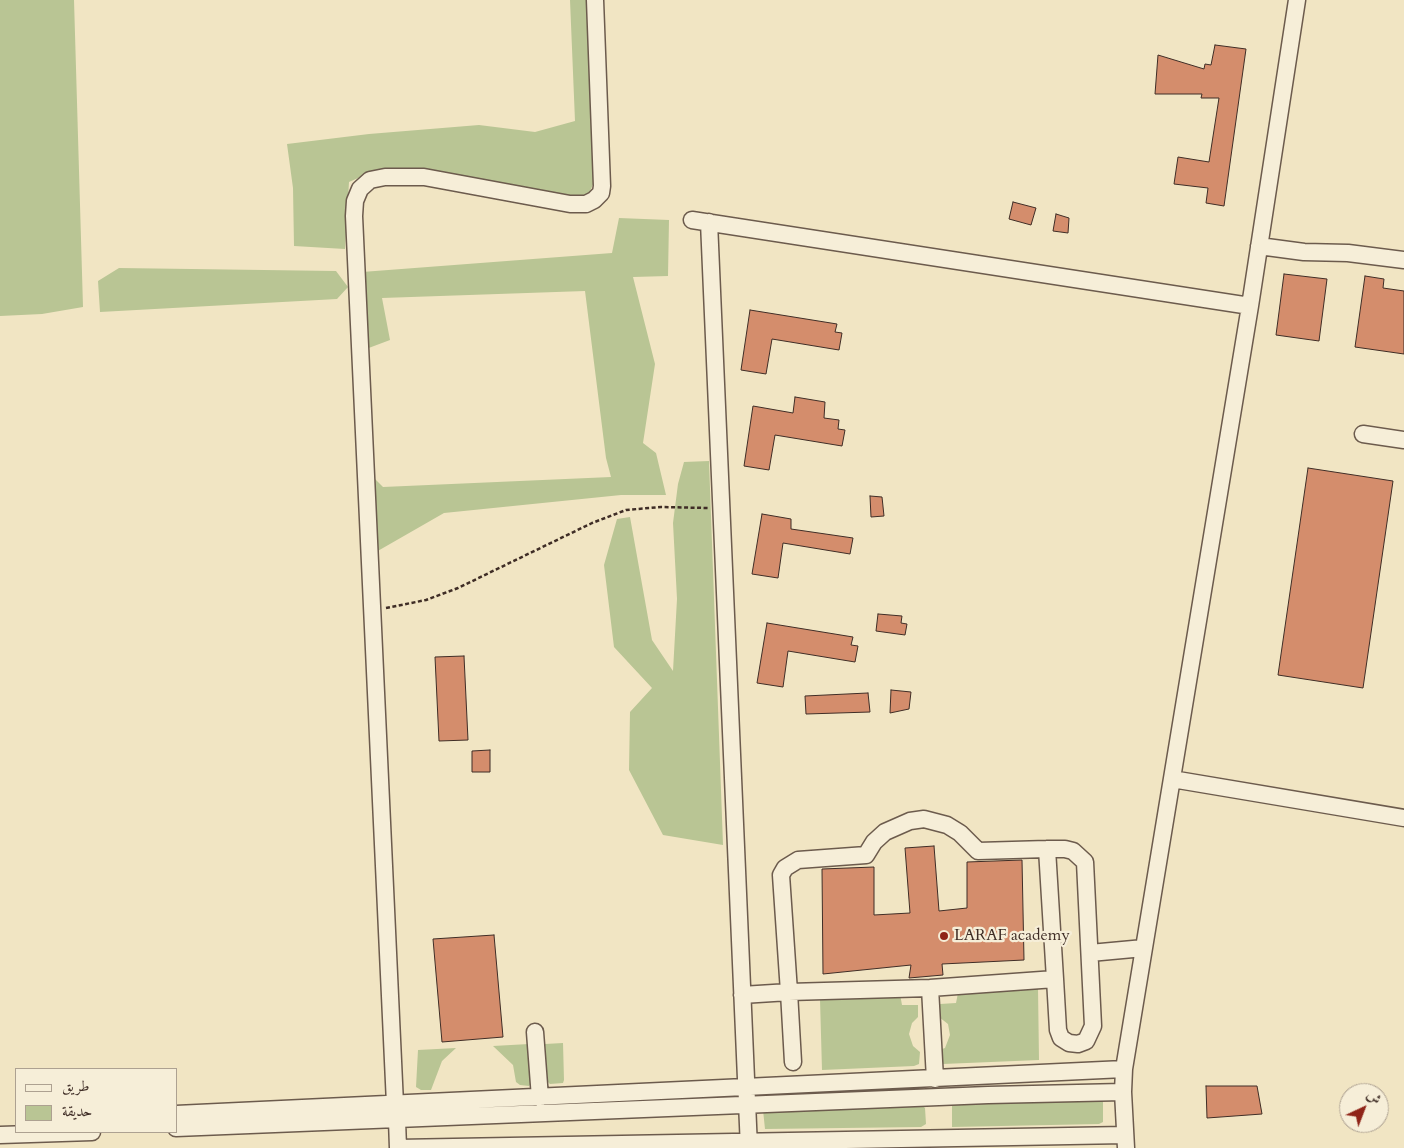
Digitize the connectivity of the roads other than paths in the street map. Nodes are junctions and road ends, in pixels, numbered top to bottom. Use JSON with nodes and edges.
{"nodes":[{"id":1,"x":595,"y":0,"type":"edge"},
{"id":2,"x":1297,"y":0,"type":"edge"},
{"id":3,"x":692,"y":220,"type":"dead end"},
{"id":4,"x":710,"y":222,"type":"junction"},
{"id":5,"x":1259,"y":246,"type":"junction"},
{"id":6,"x":1404,"y":260,"type":"edge"},
{"id":7,"x":1250,"y":306,"type":"junction"},
{"id":8,"x":1364,"y":434,"type":"dead end"},
{"id":9,"x":1404,"y":440,"type":"edge"},
{"id":10,"x":1172,"y":779,"type":"junction"},
{"id":11,"x":1404,"y":818,"type":"edge"},
{"id":12,"x":1047,"y":849,"type":"junction"},
{"id":13,"x":1144,"y":948,"type":"junction"},
{"id":14,"x":1090,"y":953,"type":"junction"},
{"id":15,"x":1055,"y":979,"type":"junction"},
{"id":16,"x":930,"y":988,"type":"junction"},
{"id":17,"x":789,"y":992,"type":"junction"},
{"id":18,"x":742,"y":995,"type":"junction"},
{"id":19,"x":535,"y":1032,"type":"dead end"},
{"id":20,"x":793,"y":1062,"type":"dead end"},
{"id":21,"x":1124,"y":1069,"type":"junction"},
{"id":22,"x":935,"y":1079,"type":"junction"},
{"id":23,"x":744,"y":1088,"type":"junction"},
{"id":24,"x":1123,"y":1092,"type":"junction"},
{"id":25,"x":540,"y":1098,"type":"junction"},
{"id":26,"x":746,"y":1106,"type":"junction"},
{"id":27,"x":396,"y":1112,"type":"junction"},
{"id":28,"x":178,"y":1114,"type":"edge"},
{"id":29,"x":0,"y":1123,"type":"edge"},
{"id":30,"x":15,"y":1123,"type":"edge"},
{"id":31,"x":178,"y":1128,"type":"edge"},
{"id":32,"x":61,"y":1133,"type":"edge"},
{"id":33,"x":0,"y":1135,"type":"edge"},
{"id":34,"x":1125,"y":1142,"type":"edge"},
{"id":35,"x":748,"y":1145,"type":"edge"}],
"edges":[{"from":1,"to":27,"type":"lane"},
{"from":2,"to":5,"type":"lane"},
{"from":3,"to":4,"type":"lane"},
{"from":4,"to":7,"type":"lane"},
{"from":4,"to":18,"type":"lane"},
{"from":5,"to":6,"type":"lane"},
{"from":5,"to":7,"type":"lane"},
{"from":7,"to":10,"type":"lane"},
{"from":8,"to":9,"type":"lane"},
{"from":10,"to":11,"type":"lane"},
{"from":10,"to":13,"type":"lane"},
{"from":12,"to":14,"type":"lane"},
{"from":12,"to":15,"type":"lane"},
{"from":12,"to":17,"type":"lane"},
{"from":13,"to":14,"type":"lane"},
{"from":13,"to":21,"type":"lane"},
{"from":14,"to":15,"type":"lane"},
{"from":15,"to":16,"type":"lane"},
{"from":16,"to":17,"type":"lane"},
{"from":16,"to":22,"type":"lane"},
{"from":17,"to":18,"type":"lane"},
{"from":17,"to":20,"type":"lane"},
{"from":18,"to":23,"type":"lane"},
{"from":19,"to":25,"type":"lane"},
{"from":21,"to":22,"type":"lane"},
{"from":21,"to":24,"type":"lane"},
{"from":22,"to":23,"type":"lane"},
{"from":23,"to":25,"type":"lane"},
{"from":23,"to":26,"type":"lane"},
{"from":24,"to":26,"type":"lane"},
{"from":24,"to":34,"type":"lane"},
{"from":25,"to":27,"type":"lane"},
{"from":26,"to":27,"type":"lane"},
{"from":26,"to":35,"type":"lane"},
{"from":27,"to":28,"type":"lane"},
{"from":27,"to":31,"type":"lane"},
{"from":27,"to":35,"type":"lane"},
{"from":29,"to":30,"type":"lane"},
{"from":32,"to":33,"type":"lane"},
{"from":34,"to":35,"type":"lane"}]}
